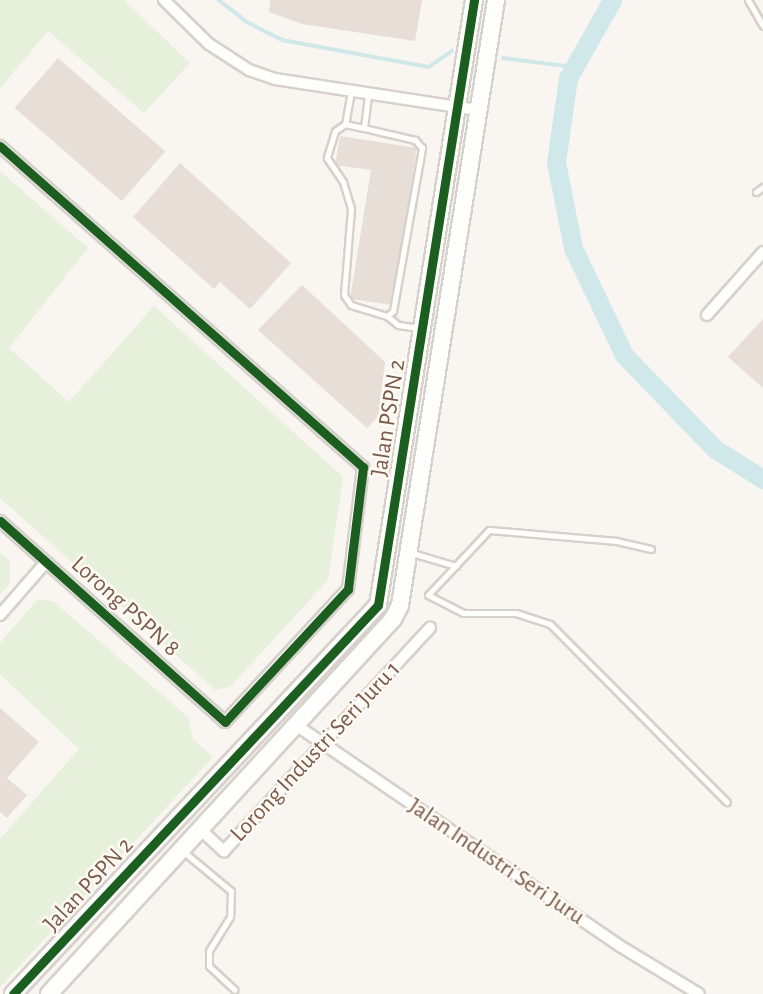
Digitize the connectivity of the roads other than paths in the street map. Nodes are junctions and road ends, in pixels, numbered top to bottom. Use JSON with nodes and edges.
{"nodes":[{"id":1,"x":163,"y":0,"type":"edge"},
{"id":2,"x":474,"y":0,"type":"edge"},
{"id":3,"x":496,"y":0,"type":"edge"},
{"id":4,"x":748,"y":0,"type":"edge"},
{"id":5,"x":763,"y":26,"type":"edge"},
{"id":6,"x":351,"y":91,"type":"junction"},
{"id":7,"x":368,"y":93,"type":"junction"},
{"id":8,"x":454,"y":107,"type":"junction"},
{"id":9,"x":478,"y":110,"type":"junction"},
{"id":10,"x":345,"y":124,"type":"junction"},
{"id":11,"x":364,"y":128,"type":"junction"},
{"id":12,"x":0,"y":146,"type":"edge"},
{"id":13,"x":763,"y":187,"type":"edge"},
{"id":14,"x":756,"y":192,"type":"dead end"},
{"id":15,"x":763,"y":252,"type":"edge"},
{"id":16,"x":707,"y":315,"type":"dead end"},
{"id":17,"x":387,"y":316,"type":"junction"},
{"id":18,"x":423,"y":328,"type":"junction"},
{"id":19,"x":0,"y":521,"type":"edge"},
{"id":20,"x":651,"y":549,"type":"dead end"},
{"id":21,"x":408,"y":551,"type":"junction"},
{"id":22,"x":46,"y":562,"type":"junction"},
{"id":23,"x":456,"y":566,"type":"junction"},
{"id":24,"x":0,"y":615,"type":"edge"},
{"id":25,"x":430,"y":628,"type":"dead end"},
{"id":26,"x":296,"y":725,"type":"junction"},
{"id":27,"x":323,"y":744,"type":"junction"},
{"id":28,"x":727,"y":802,"type":"dead end"},
{"id":29,"x":200,"y":830,"type":"junction"},
{"id":30,"x":181,"y":850,"type":"junction"},
{"id":31,"x":235,"y":990,"type":"dead end"},
{"id":32,"x":12,"y":994,"type":"edge"},
{"id":33,"x":49,"y":994,"type":"edge"},
{"id":34,"x":699,"y":994,"type":"edge"}],
"edges":[{"from":1,"to":6,"type":"street"},
{"from":2,"to":8,"type":"street","name":"Jalan PSPN 2"},
{"from":3,"to":9,"type":"street","name":"Jalan PSPN 2"},
{"from":4,"to":5,"type":"lane"},
{"from":6,"to":7,"type":"street"},
{"from":6,"to":10,"type":"lane"},
{"from":7,"to":8,"type":"street"},
{"from":7,"to":11,"type":"lane"},
{"from":8,"to":9,"type":"street"},
{"from":8,"to":18,"type":"street","name":"Jalan PSPN 2"},
{"from":9,"to":21,"type":"street","name":"Jalan PSPN 2"},
{"from":10,"to":11,"type":"lane"},
{"from":10,"to":17,"type":"lane"},
{"from":11,"to":17,"type":"lane"},
{"from":12,"to":22,"type":"street","name":"Lorong PSPN 8"},
{"from":13,"to":14,"type":"lane"},
{"from":15,"to":16,"type":"street"},
{"from":17,"to":18,"type":"lane"},
{"from":18,"to":32,"type":"street","name":"Jalan PSPN 2"},
{"from":19,"to":22,"type":"street","name":"Lorong PSPN 8"},
{"from":20,"to":23,"type":"lane"},
{"from":21,"to":23,"type":"lane"},
{"from":21,"to":26,"type":"street","name":"Jalan PSPN 2"},
{"from":22,"to":24,"type":"street"},
{"from":23,"to":28,"type":"lane"},
{"from":25,"to":27,"type":"street","name":"Lorong Industri Seri Juru 1"},
{"from":26,"to":27,"type":"street","name":"Jalan Industri Seri Juru"},
{"from":26,"to":29,"type":"street","name":"Jalan PSPN 2"},
{"from":27,"to":29,"type":"street","name":"Lorong Industri Seri Juru 1"},
{"from":27,"to":34,"type":"street","name":"Jalan Industri Seri Juru"},
{"from":29,"to":30,"type":"street","name":"Jalan PSPN 2"},
{"from":30,"to":31,"type":"lane"},
{"from":30,"to":33,"type":"street","name":"Jalan PSPN 2"}]}
